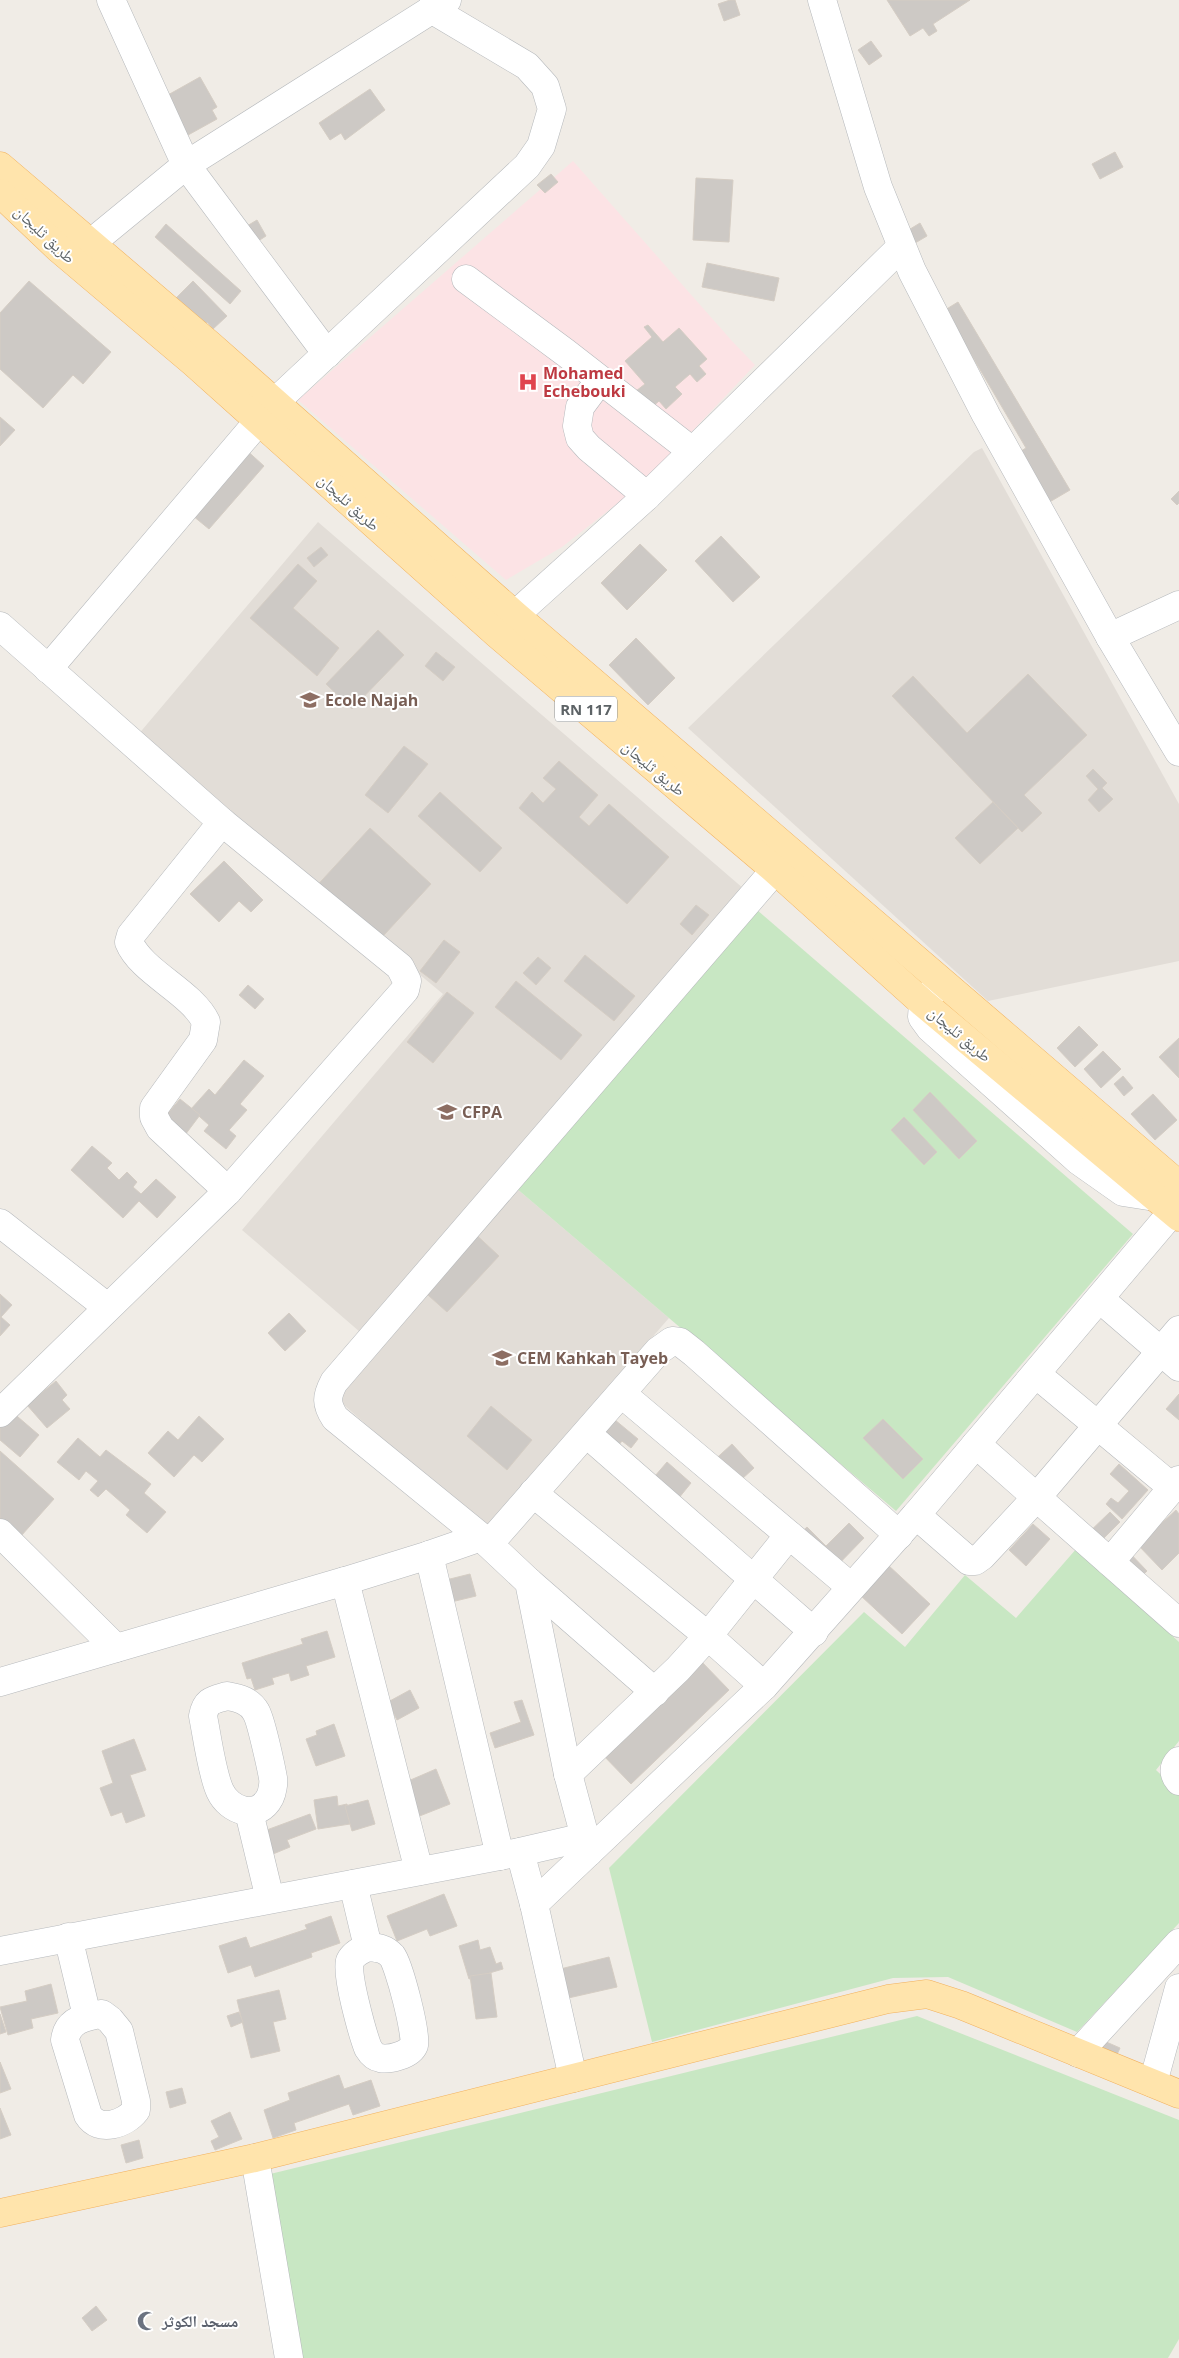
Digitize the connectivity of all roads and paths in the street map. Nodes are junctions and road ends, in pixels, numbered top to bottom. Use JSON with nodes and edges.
{"nodes":[{"id":1,"x":110,"y":0,"type":"edge"},
{"id":2,"x":822,"y":0,"type":"edge"},
{"id":3,"x":424,"y":8,"type":"edge"},
{"id":4,"x":186,"y":165,"type":"junction"},
{"id":5,"x":2,"y":179,"type":"edge"},
{"id":6,"x":91,"y":243,"type":"junction"},
{"id":7,"x":901,"y":247,"type":"junction"},
{"id":8,"x":466,"y":279,"type":"dead end"},
{"id":9,"x":327,"y":354,"type":"junction"},
{"id":10,"x":600,"y":380,"type":"junction"},
{"id":11,"x":266,"y":412,"type":"junction"},
{"id":12,"x":692,"y":451,"type":"junction"},
{"id":13,"x":647,"y":496,"type":"junction"},
{"id":14,"x":1179,"y":605,"type":"edge"},
{"id":15,"x":506,"y":624,"type":"junction"},
{"id":16,"x":0,"y":626,"type":"edge"},
{"id":17,"x":1110,"y":637,"type":"junction"},
{"id":18,"x":48,"y":669,"type":"junction"},
{"id":19,"x":1179,"y":752,"type":"edge"},
{"id":20,"x":222,"y":822,"type":"junction"},
{"id":21,"x":774,"y":870,"type":"junction"},
{"id":22,"x":942,"y":981,"type":"junction"},
{"id":23,"x":923,"y":1003,"type":"junction"},
{"id":24,"x":228,"y":1191,"type":"junction"},
{"id":25,"x":1173,"y":1203,"type":"edge"},
{"id":26,"x":0,"y":1223,"type":"edge"},
{"id":27,"x":1100,"y":1299,"type":"junction"},
{"id":28,"x":107,"y":1307,"type":"junction"},
{"id":29,"x":1179,"y":1330,"type":"edge"},
{"id":30,"x":1170,"y":1359,"type":"edge"},
{"id":31,"x":1036,"y":1374,"type":"junction"},
{"id":32,"x":622,"y":1394,"type":"junction"},
{"id":33,"x":0,"y":1412,"type":"edge"},
{"id":34,"x":1098,"y":1426,"type":"junction"},
{"id":35,"x":587,"y":1434,"type":"junction"},
{"id":36,"x":976,"y":1444,"type":"junction"},
{"id":37,"x":1176,"y":1484,"type":"edge"},
{"id":38,"x":533,"y":1492,"type":"junction"},
{"id":39,"x":1037,"y":1497,"type":"junction"},
{"id":40,"x":907,"y":1525,"type":"junction"},
{"id":41,"x":0,"y":1533,"type":"edge"},
{"id":42,"x":789,"y":1535,"type":"junction"},
{"id":43,"x":485,"y":1540,"type":"junction"},
{"id":44,"x":429,"y":1556,"type":"junction"},
{"id":45,"x":1110,"y":1562,"type":"junction"},
{"id":46,"x":753,"y":1580,"type":"junction"},
{"id":47,"x":345,"y":1581,"type":"junction"},
{"id":48,"x":529,"y":1582,"type":"junction"},
{"id":49,"x":851,"y":1587,"type":"junction"},
{"id":50,"x":1179,"y":1623,"type":"edge"},
{"id":51,"x":814,"y":1632,"type":"junction"},
{"id":52,"x":708,"y":1636,"type":"junction"},
{"id":53,"x":116,"y":1648,"type":"junction"},
{"id":54,"x":0,"y":1682,"type":"edge"},
{"id":55,"x":764,"y":1686,"type":"junction"},
{"id":56,"x":655,"y":1692,"type":"junction"},
{"id":57,"x":1179,"y":1761,"type":"edge"},
{"id":58,"x":568,"y":1774,"type":"junction"},
{"id":59,"x":1179,"y":1781,"type":"edge"},
{"id":60,"x":250,"y":1812,"type":"dead end"},
{"id":61,"x":587,"y":1844,"type":"junction"},
{"id":62,"x":510,"y":1854,"type":"junction"},
{"id":63,"x":419,"y":1871,"type":"junction"},
{"id":64,"x":353,"y":1884,"type":"junction"},
{"id":65,"x":270,"y":1899,"type":"junction"},
{"id":66,"x":534,"y":1904,"type":"junction"},
{"id":67,"x":68,"y":1936,"type":"junction"},
{"id":68,"x":1179,"y":1943,"type":"edge"},
{"id":69,"x":368,"y":1947,"type":"dead end"},
{"id":70,"x":0,"y":1951,"type":"edge"},
{"id":71,"x":1179,"y":1988,"type":"edge"},
{"id":72,"x":87,"y":2016,"type":"dead end"},
{"id":73,"x":1078,"y":2053,"type":"junction"},
{"id":74,"x":573,"y":2078,"type":"junction"},
{"id":75,"x":1154,"y":2083,"type":"junction"},
{"id":76,"x":1179,"y":2094,"type":"edge"},
{"id":77,"x":255,"y":2158,"type":"junction"},
{"id":78,"x":0,"y":2213,"type":"edge"},
{"id":79,"x":289,"y":2358,"type":"edge"}],
"edges":[{"from":1,"to":4,"type":"street"},
{"from":2,"to":7,"type":"street"},
{"from":3,"to":4,"type":"street"},
{"from":3,"to":9,"type":"street"},
{"from":4,"to":6,"type":"street"},
{"from":4,"to":9,"type":"street"},
{"from":5,"to":6,"type":"main road","name":"طريق ثليجان","number":"RN 117"},
{"from":5,"to":11,"type":"main road","name":"طريق ثليجان","number":"RN 117"},
{"from":6,"to":11,"type":"main road","name":"طريق ثليجان","number":"RN 117"},
{"from":7,"to":12,"type":"street"},
{"from":7,"to":17,"type":"street"},
{"from":8,"to":10,"type":"street"},
{"from":9,"to":11,"type":"street"},
{"from":10,"to":12,"type":"street"},
{"from":10,"to":13,"type":"street"},
{"from":11,"to":15,"type":"main road","name":"طريق ثليجان","number":"RN 117"},
{"from":11,"to":18,"type":"street"},
{"from":12,"to":13,"type":"street"},
{"from":13,"to":15,"type":"street"},
{"from":14,"to":17,"type":"street"},
{"from":15,"to":21,"type":"main road","name":"طريق ثليجان","number":"RN 117"},
{"from":15,"to":22,"type":"main road","name":"طريق ثليجان","number":"RN 117"},
{"from":16,"to":18,"type":"street"},
{"from":17,"to":19,"type":"street"},
{"from":18,"to":20,"type":"street"},
{"from":20,"to":24,"type":"street"},
{"from":20,"to":24,"type":"street"},
{"from":21,"to":23,"type":"main road","name":"طريق ثليجان","number":"RN 117"},
{"from":21,"to":43,"type":"street"},
{"from":22,"to":23,"type":"street"},
{"from":22,"to":25,"type":"main road","name":"طريق ثليجان","number":"RN 117"},
{"from":23,"to":25,"type":"main road","name":"طريق ثليجان","number":"RN 117"},
{"from":24,"to":28,"type":"street"},
{"from":25,"to":27,"type":"street"},
{"from":26,"to":28,"type":"street"},
{"from":27,"to":30,"type":"street"},
{"from":27,"to":31,"type":"street"},
{"from":28,"to":33,"type":"street"},
{"from":29,"to":30,"type":"street"},
{"from":30,"to":34,"type":"street"},
{"from":31,"to":34,"type":"street"},
{"from":31,"to":36,"type":"street"},
{"from":32,"to":35,"type":"street"},
{"from":32,"to":40,"type":"street"},
{"from":32,"to":42,"type":"street"},
{"from":34,"to":37,"type":"street"},
{"from":34,"to":39,"type":"street"},
{"from":35,"to":38,"type":"street"},
{"from":35,"to":46,"type":"street"},
{"from":36,"to":39,"type":"street"},
{"from":36,"to":40,"type":"street"},
{"from":37,"to":45,"type":"street"},
{"from":38,"to":43,"type":"street"},
{"from":38,"to":52,"type":"street"},
{"from":39,"to":40,"type":"street"},
{"from":39,"to":45,"type":"street"},
{"from":40,"to":49,"type":"street"},
{"from":41,"to":53,"type":"street"},
{"from":42,"to":46,"type":"street"},
{"from":42,"to":49,"type":"street"},
{"from":43,"to":44,"type":"street"},
{"from":43,"to":48,"type":"street"},
{"from":44,"to":47,"type":"street"},
{"from":44,"to":62,"type":"street"},
{"from":45,"to":50,"type":"street"},
{"from":46,"to":51,"type":"street"},
{"from":46,"to":52,"type":"street"},
{"from":47,"to":53,"type":"street"},
{"from":47,"to":63,"type":"street"},
{"from":48,"to":56,"type":"street"},
{"from":48,"to":58,"type":"street"},
{"from":49,"to":51,"type":"street"},
{"from":51,"to":55,"type":"street"},
{"from":52,"to":55,"type":"street"},
{"from":52,"to":56,"type":"street"},
{"from":53,"to":54,"type":"street"},
{"from":55,"to":61,"type":"street"},
{"from":56,"to":58,"type":"street"},
{"from":57,"to":59,"type":"street"},
{"from":58,"to":61,"type":"street"},
{"from":60,"to":65,"type":"street"},
{"from":61,"to":62,"type":"street"},
{"from":61,"to":66,"type":"street"},
{"from":62,"to":63,"type":"street"},
{"from":62,"to":66,"type":"street"},
{"from":63,"to":64,"type":"street"},
{"from":64,"to":65,"type":"street"},
{"from":64,"to":69,"type":"street"},
{"from":65,"to":67,"type":"street"},
{"from":66,"to":74,"type":"street"},
{"from":67,"to":70,"type":"street"},
{"from":67,"to":72,"type":"street"},
{"from":68,"to":73,"type":"street"},
{"from":71,"to":75,"type":"street"},
{"from":73,"to":74,"type":"main road"},
{"from":73,"to":75,"type":"main road"},
{"from":74,"to":77,"type":"main road"},
{"from":75,"to":76,"type":"main road"},
{"from":77,"to":78,"type":"main road"},
{"from":77,"to":79,"type":"street"}]}
